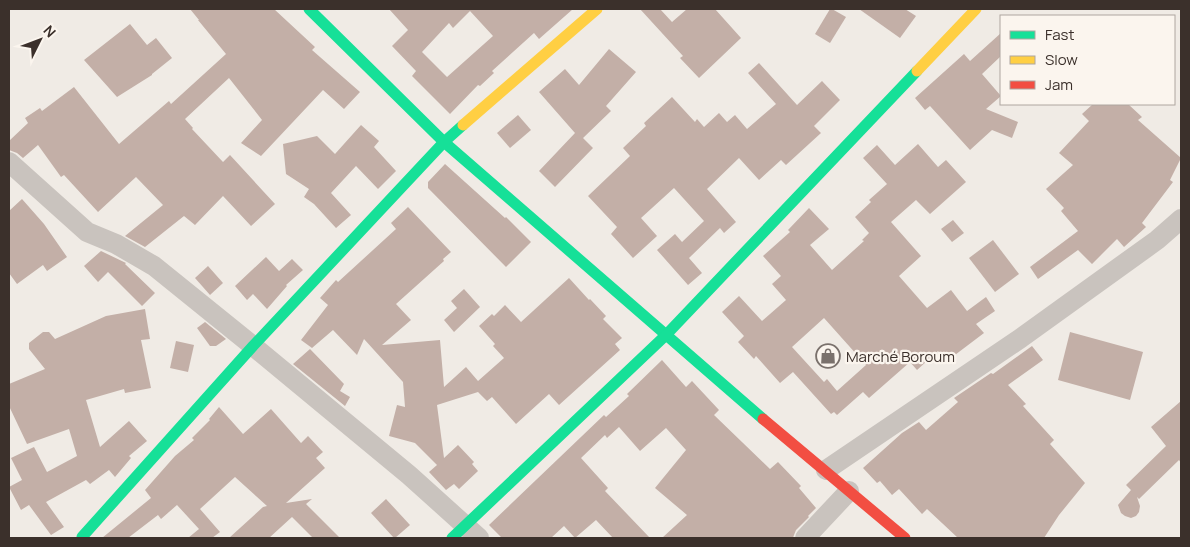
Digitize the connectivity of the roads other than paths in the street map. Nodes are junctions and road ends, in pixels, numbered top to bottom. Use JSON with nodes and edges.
{"nodes":[{"id":1,"x":309,"y":9,"type":"edge"},
{"id":2,"x":597,"y":9,"type":"edge"},
{"id":3,"x":976,"y":9,"type":"edge"},
{"id":4,"x":444,"y":142,"type":"junction"},
{"id":5,"x":9,"y":162,"type":"edge"},
{"id":6,"x":1181,"y":219,"type":"edge"},
{"id":7,"x":666,"y":335,"type":"junction"},
{"id":8,"x":254,"y":346,"type":"junction"},
{"id":9,"x":826,"y":470,"type":"junction"},
{"id":10,"x":849,"y":491,"type":"junction"},
{"id":11,"x":466,"y":534,"type":"edge"},
{"id":12,"x":82,"y":537,"type":"edge"},
{"id":13,"x":805,"y":538,"type":"edge"},
{"id":14,"x":905,"y":538,"type":"edge"}],
"edges":[{"from":1,"to":4,"type":"street"},
{"from":2,"to":4,"type":"street"},
{"from":3,"to":7,"type":"street"},
{"from":4,"to":7,"type":"street"},
{"from":4,"to":8,"type":"street"},
{"from":5,"to":8,"type":"street"},
{"from":6,"to":9,"type":"street"},
{"from":7,"to":9,"type":"street"},
{"from":7,"to":11,"type":"street"},
{"from":8,"to":11,"type":"street"},
{"from":8,"to":12,"type":"street"},
{"from":9,"to":10,"type":"street"},
{"from":10,"to":13,"type":"street"},
{"from":10,"to":14,"type":"street"}]}
